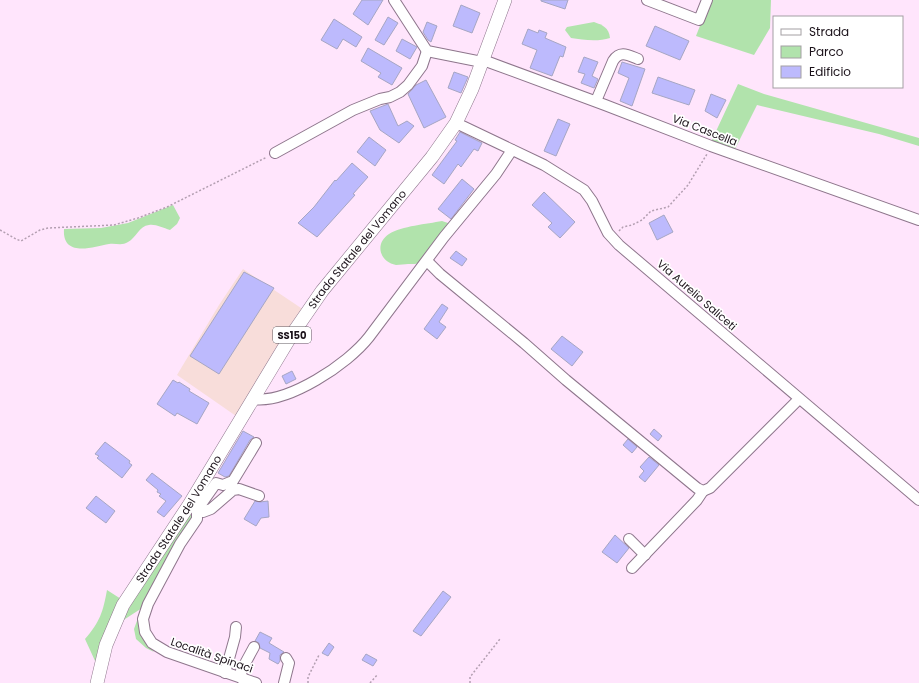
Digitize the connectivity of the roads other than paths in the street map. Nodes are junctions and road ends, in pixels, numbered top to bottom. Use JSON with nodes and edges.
{"nodes":[{"id":1,"x":505,"y":0,"type":"edge"},
{"id":2,"x":648,"y":0,"type":"edge"},
{"id":3,"x":707,"y":0,"type":"edge"},
{"id":4,"x":395,"y":1,"type":"edge"},
{"id":5,"x":427,"y":51,"type":"junction"},
{"id":6,"x":638,"y":58,"type":"dead end"},
{"id":7,"x":482,"y":61,"type":"junction"},
{"id":8,"x":596,"y":101,"type":"junction"},
{"id":9,"x":456,"y":123,"type":"junction"},
{"id":10,"x":512,"y":150,"type":"junction"},
{"id":11,"x":275,"y":153,"type":"road end"},
{"id":12,"x":919,"y":220,"type":"edge"},
{"id":13,"x":427,"y":261,"type":"junction"},
{"id":14,"x":253,"y":399,"type":"junction"},
{"id":15,"x":798,"y":399,"type":"junction"},
{"id":16,"x":256,"y":443,"type":"dead end"},
{"id":17,"x":703,"y":491,"type":"junction"},
{"id":18,"x":259,"y":496,"type":"dead end"},
{"id":19,"x":919,"y":500,"type":"edge"},
{"id":20,"x":193,"y":507,"type":"junction"},
{"id":21,"x":629,"y":539,"type":"dead end"},
{"id":22,"x":645,"y":555,"type":"junction"},
{"id":23,"x":632,"y":568,"type":"dead end"},
{"id":24,"x":236,"y":627,"type":"dead end"},
{"id":25,"x":254,"y":647,"type":"dead end"},
{"id":26,"x":286,"y":658,"type":"dead end"},
{"id":27,"x":225,"y":673,"type":"junction"},
{"id":28,"x":242,"y":679,"type":"junction"},
{"id":29,"x":97,"y":683,"type":"edge"},
{"id":30,"x":256,"y":683,"type":"edge"},
{"id":31,"x":284,"y":683,"type":"edge"}],
"edges":[{"from":1,"to":7,"type":"main road","name":"Strada Statale del Vomano","number":"SS150"},
{"from":2,"to":3,"type":"street"},
{"from":4,"to":5,"type":"street"},
{"from":5,"to":7,"type":"street","name":"Via Cascella"},
{"from":5,"to":11,"type":"street"},
{"from":6,"to":8,"type":"street"},
{"from":7,"to":8,"type":"street","name":"Via Cascella"},
{"from":7,"to":9,"type":"main road","name":"Strada Statale del Vomano","number":"SS150"},
{"from":8,"to":12,"type":"street","name":"Via Cascella"},
{"from":9,"to":10,"type":"street","name":"Via Aurelio Saliceti"},
{"from":9,"to":14,"type":"main road","name":"Strada Statale del Vomano","number":"SS150"},
{"from":10,"to":13,"type":"street"},
{"from":10,"to":15,"type":"street","name":"Via Aurelio Saliceti"},
{"from":13,"to":14,"type":"street"},
{"from":13,"to":17,"type":"street"},
{"from":14,"to":20,"type":"main road","name":"Strada Statale del Vomano","number":"SS150"},
{"from":15,"to":17,"type":"street"},
{"from":15,"to":19,"type":"street","name":"Via Aurelio Saliceti"},
{"from":16,"to":20,"type":"street","name":"Località Spinaci"},
{"from":17,"to":22,"type":"street"},
{"from":18,"to":20,"type":"street"},
{"from":20,"to":27,"type":"street","name":"Località Spinaci"},
{"from":20,"to":29,"type":"main road","name":"Strada Statale del Vomano","number":"SS150"},
{"from":21,"to":22,"type":"street"},
{"from":22,"to":23,"type":"street"},
{"from":24,"to":27,"type":"street"},
{"from":25,"to":28,"type":"street"},
{"from":26,"to":31,"type":"street"},
{"from":27,"to":28,"type":"street","name":"Località Spinaci"},
{"from":28,"to":30,"type":"street","name":"Località Spinaci"}]}
